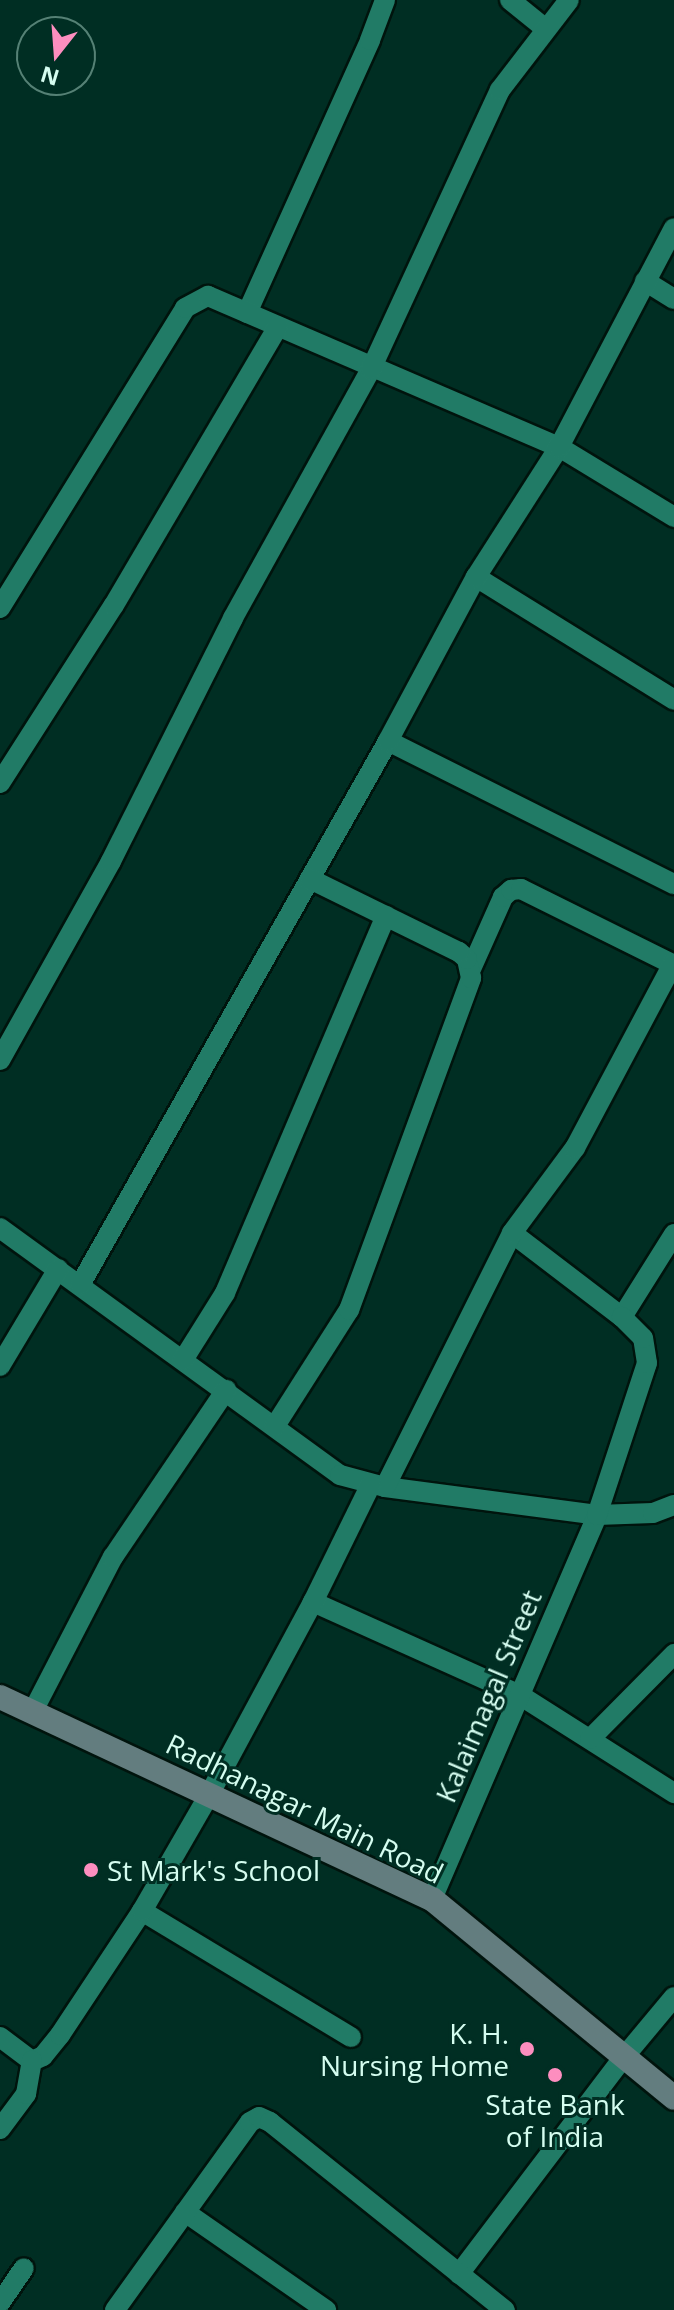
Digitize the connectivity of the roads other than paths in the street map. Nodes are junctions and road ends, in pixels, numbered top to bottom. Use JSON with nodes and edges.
{"nodes":[{"id":1,"x":385,"y":0,"type":"edge"},
{"id":2,"x":510,"y":0,"type":"edge"},
{"id":3,"x":569,"y":0,"type":"edge"},
{"id":4,"x":546,"y":29,"type":"junction"},
{"id":5,"x":674,"y":228,"type":"edge"},
{"id":6,"x":645,"y":281,"type":"junction"},
{"id":7,"x":674,"y":299,"type":"edge"},
{"id":8,"x":247,"y":313,"type":"junction"},
{"id":9,"x":278,"y":327,"type":"junction"},
{"id":10,"x":371,"y":369,"type":"junction"},
{"id":11,"x":559,"y":447,"type":"junction"},
{"id":12,"x":674,"y":517,"type":"edge"},
{"id":13,"x":476,"y":577,"type":"junction"},
{"id":14,"x":0,"y":608,"type":"edge"},
{"id":15,"x":674,"y":700,"type":"edge"},
{"id":16,"x":388,"y":741,"type":"junction"},
{"id":17,"x":0,"y":783,"type":"edge"},
{"id":18,"x":310,"y":879,"type":"junction"},
{"id":19,"x":674,"y":884,"type":"edge"},
{"id":20,"x":386,"y":916,"type":"junction"},
{"id":21,"x":673,"y":964,"type":"edge"},
{"id":22,"x":471,"y":969,"type":"junction"},
{"id":23,"x":0,"y":1060,"type":"edge"},
{"id":24,"x":0,"y":1228,"type":"edge"},
{"id":25,"x":512,"y":1233,"type":"junction"},
{"id":26,"x":674,"y":1234,"type":"edge"},
{"id":27,"x":58,"y":1269,"type":"junction"},
{"id":28,"x":80,"y":1285,"type":"junction"},
{"id":29,"x":622,"y":1317,"type":"junction"},
{"id":30,"x":183,"y":1360,"type":"junction"},
{"id":31,"x":0,"y":1366,"type":"edge"},
{"id":32,"x":226,"y":1390,"type":"junction"},
{"id":33,"x":275,"y":1426,"type":"junction"},
{"id":34,"x":378,"y":1485,"type":"junction"},
{"id":35,"x":674,"y":1505,"type":"edge"},
{"id":36,"x":597,"y":1515,"type":"junction"},
{"id":37,"x":313,"y":1602,"type":"junction"},
{"id":38,"x":674,"y":1654,"type":"edge"},
{"id":39,"x":518,"y":1694,"type":"junction"},
{"id":40,"x":0,"y":1697,"type":"edge"},
{"id":41,"x":32,"y":1713,"type":"junction"},
{"id":42,"x":590,"y":1739,"type":"junction"},
{"id":43,"x":674,"y":1793,"type":"edge"},
{"id":44,"x":209,"y":1795,"type":"junction"},
{"id":45,"x":432,"y":1899,"type":"junction"},
{"id":46,"x":142,"y":1911,"type":"junction"},
{"id":47,"x":674,"y":1997,"type":"edge"},
{"id":48,"x":0,"y":2037,"type":"edge"},
{"id":49,"x":351,"y":2037,"type":"dead end"},
{"id":50,"x":624,"y":2057,"type":"junction"},
{"id":51,"x":32,"y":2061,"type":"junction"},
{"id":52,"x":674,"y":2098,"type":"edge"},
{"id":53,"x":0,"y":2129,"type":"edge"},
{"id":54,"x":185,"y":2212,"type":"junction"},
{"id":55,"x":24,"y":2268,"type":"dead end"},
{"id":56,"x":459,"y":2274,"type":"junction"},
{"id":57,"x":0,"y":2303,"type":"edge"},
{"id":58,"x":115,"y":2310,"type":"edge"},
{"id":59,"x":326,"y":2310,"type":"edge"},
{"id":60,"x":505,"y":2310,"type":"edge"}],
"edges":[{"from":1,"to":8,"type":"street"},
{"from":2,"to":4,"type":"street"},
{"from":3,"to":4,"type":"street"},
{"from":4,"to":10,"type":"street"},
{"from":5,"to":6,"type":"street"},
{"from":6,"to":7,"type":"street"},
{"from":6,"to":11,"type":"street"},
{"from":8,"to":9,"type":"street"},
{"from":8,"to":14,"type":"street"},
{"from":9,"to":10,"type":"street"},
{"from":9,"to":17,"type":"street"},
{"from":10,"to":11,"type":"street"},
{"from":10,"to":23,"type":"street"},
{"from":11,"to":12,"type":"street"},
{"from":11,"to":13,"type":"street"},
{"from":13,"to":15,"type":"street"},
{"from":13,"to":16,"type":"street"},
{"from":16,"to":18,"type":"street"},
{"from":16,"to":19,"type":"street"},
{"from":18,"to":20,"type":"street"},
{"from":18,"to":28,"type":"street"},
{"from":20,"to":22,"type":"street"},
{"from":20,"to":30,"type":"street"},
{"from":21,"to":22,"type":"street"},
{"from":21,"to":25,"type":"street"},
{"from":22,"to":33,"type":"street"},
{"from":24,"to":27,"type":"street"},
{"from":25,"to":29,"type":"street","name":"Kalaimagal Street"},
{"from":25,"to":34,"type":"street"},
{"from":26,"to":29,"type":"street"},
{"from":27,"to":28,"type":"street"},
{"from":27,"to":31,"type":"street"},
{"from":28,"to":30,"type":"street"},
{"from":29,"to":36,"type":"street","name":"Kalaimagal Street"},
{"from":30,"to":32,"type":"street"},
{"from":32,"to":33,"type":"street"},
{"from":32,"to":41,"type":"street"},
{"from":33,"to":34,"type":"street"},
{"from":34,"to":36,"type":"street"},
{"from":34,"to":37,"type":"street"},
{"from":35,"to":36,"type":"street"},
{"from":36,"to":39,"type":"street","name":"Kalaimagal Street"},
{"from":37,"to":39,"type":"street"},
{"from":37,"to":44,"type":"street"},
{"from":38,"to":42,"type":"street"},
{"from":39,"to":42,"type":"street"},
{"from":39,"to":45,"type":"street","name":"Kalaimagal Street"},
{"from":40,"to":41,"type":"street","name":"Radhanagar Main Road"},
{"from":41,"to":44,"type":"street","name":"Radhanagar Main Road"},
{"from":42,"to":43,"type":"street"},
{"from":44,"to":45,"type":"street","name":"Radhanagar Main Road"},
{"from":44,"to":46,"type":"street"},
{"from":45,"to":50,"type":"street","name":"Radhanagar Main Road"},
{"from":46,"to":49,"type":"street"},
{"from":46,"to":51,"type":"street"},
{"from":47,"to":50,"type":"street"},
{"from":48,"to":51,"type":"street"},
{"from":50,"to":52,"type":"street","name":"Radhanagar Main Road"},
{"from":50,"to":56,"type":"street"},
{"from":51,"to":53,"type":"street"},
{"from":54,"to":56,"type":"street"},
{"from":54,"to":58,"type":"street"},
{"from":54,"to":59,"type":"street"},
{"from":55,"to":57,"type":"street"},
{"from":56,"to":60,"type":"street"}]}
